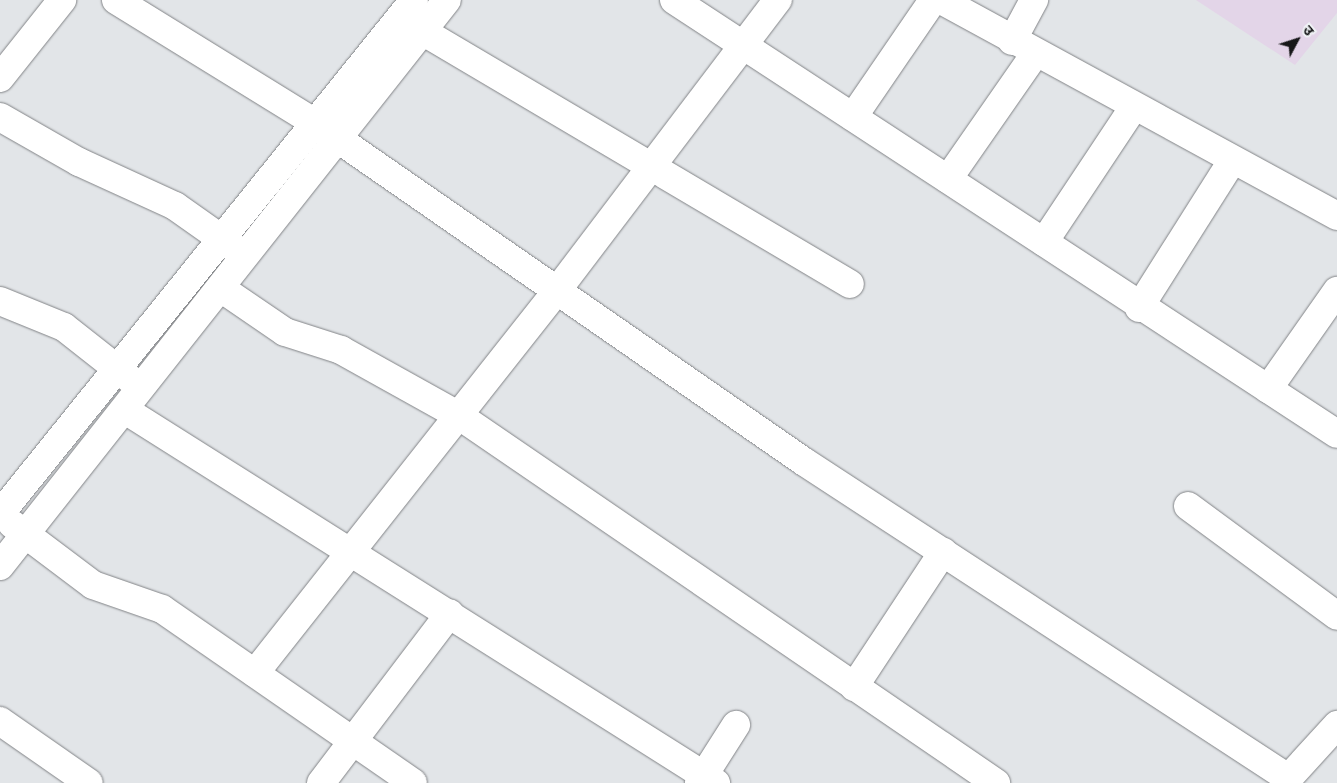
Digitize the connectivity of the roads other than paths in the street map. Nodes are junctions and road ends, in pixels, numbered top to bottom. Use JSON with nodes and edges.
{"nodes":[{"id":1,"x":62,"y":0,"type":"edge"},
{"id":2,"x":116,"y":0,"type":"edge"},
{"id":3,"x":414,"y":0,"type":"edge"},
{"id":4,"x":448,"y":0,"type":"edge"},
{"id":5,"x":674,"y":0,"type":"edge"},
{"id":6,"x":778,"y":0,"type":"edge"},
{"id":7,"x":933,"y":0,"type":"edge"},
{"id":8,"x":941,"y":0,"type":"edge"},
{"id":9,"x":1034,"y":0,"type":"edge"},
{"id":10,"x":422,"y":31,"type":"junction"},
{"id":11,"x":744,"y":45,"type":"junction"},
{"id":12,"x":1024,"y":48,"type":"junction"},
{"id":13,"x":0,"y":78,"type":"edge"},
{"id":14,"x":1133,"y":108,"type":"junction"},
{"id":15,"x":0,"y":117,"type":"edge"},
{"id":16,"x":853,"y":117,"type":"junction"},
{"id":17,"x":315,"y":122,"type":"junction"},
{"id":18,"x":340,"y":141,"type":"junction"},
{"id":19,"x":1232,"y":161,"type":"junction"},
{"id":20,"x":654,"y":165,"type":"junction"},
{"id":21,"x":948,"y":179,"type":"junction"},
{"id":22,"x":1337,"y":216,"type":"edge"},
{"id":23,"x":221,"y":237,"type":"junction"},
{"id":24,"x":1044,"y":242,"type":"junction"},
{"id":25,"x":247,"y":258,"type":"junction"},
{"id":26,"x":850,"y":284,"type":"dead end"},
{"id":27,"x":559,"y":288,"type":"junction"},
{"id":28,"x":222,"y":289,"type":"junction"},
{"id":29,"x":1337,"y":292,"type":"edge"},
{"id":30,"x":0,"y":301,"type":"edge"},
{"id":31,"x":1139,"y":308,"type":"junction"},
{"id":32,"x":117,"y":368,"type":"junction"},
{"id":33,"x":1268,"y":389,"type":"junction"},
{"id":34,"x":133,"y":400,"type":"junction"},
{"id":35,"x":458,"y":415,"type":"junction"},
{"id":36,"x":1337,"y":434,"type":"edge"},
{"id":37,"x":1188,"y":506,"type":"dead end"},
{"id":38,"x":0,"y":514,"type":"edge"},
{"id":39,"x":26,"y":534,"type":"junction"},
{"id":40,"x":349,"y":548,"type":"junction"},
{"id":41,"x":943,"y":552,"type":"junction"},
{"id":42,"x":0,"y":566,"type":"edge"},
{"id":43,"x":450,"y":612,"type":"junction"},
{"id":44,"x":1337,"y":616,"type":"edge"},
{"id":45,"x":255,"y":673,"type":"junction"},
{"id":46,"x":854,"y":687,"type":"junction"},
{"id":47,"x":0,"y":721,"type":"edge"},
{"id":48,"x":1337,"y":724,"type":"edge"},
{"id":49,"x":736,"y":725,"type":"dead end"},
{"id":50,"x":353,"y":739,"type":"junction"},
{"id":51,"x":706,"y":780,"type":"edge"},
{"id":52,"x":1286,"y":780,"type":"edge"},
{"id":53,"x":89,"y":783,"type":"edge"},
{"id":54,"x":322,"y":783,"type":"edge"},
{"id":55,"x":413,"y":783,"type":"edge"},
{"id":56,"x":996,"y":783,"type":"edge"}],
"edges":[{"from":1,"to":13,"type":"street"},
{"from":2,"to":17,"type":"street"},
{"from":3,"to":17,"type":"street"},
{"from":4,"to":10,"type":"street"},
{"from":5,"to":11,"type":"street"},
{"from":6,"to":11,"type":"street"},
{"from":7,"to":16,"type":"street"},
{"from":8,"to":12,"type":"street"},
{"from":9,"to":12,"type":"street"},
{"from":10,"to":18,"type":"street"},
{"from":10,"to":20,"type":"street"},
{"from":11,"to":16,"type":"street"},
{"from":11,"to":20,"type":"street"},
{"from":12,"to":14,"type":"street"},
{"from":12,"to":21,"type":"street"},
{"from":14,"to":19,"type":"street"},
{"from":14,"to":24,"type":"street"},
{"from":15,"to":23,"type":"street"},
{"from":16,"to":21,"type":"street"},
{"from":17,"to":18,"type":"street"},
{"from":17,"to":23,"type":"street"},
{"from":18,"to":25,"type":"street"},
{"from":18,"to":27,"type":"street"},
{"from":19,"to":22,"type":"street"},
{"from":19,"to":31,"type":"street"},
{"from":20,"to":26,"type":"street"},
{"from":20,"to":27,"type":"street"},
{"from":21,"to":24,"type":"street"},
{"from":23,"to":25,"type":"street"},
{"from":23,"to":32,"type":"street"},
{"from":24,"to":31,"type":"street"},
{"from":25,"to":28,"type":"street"},
{"from":27,"to":35,"type":"street"},
{"from":27,"to":41,"type":"street"},
{"from":28,"to":34,"type":"street"},
{"from":28,"to":35,"type":"street"},
{"from":29,"to":33,"type":"street"},
{"from":30,"to":32,"type":"street"},
{"from":31,"to":33,"type":"street"},
{"from":32,"to":34,"type":"street"},
{"from":32,"to":38,"type":"street"},
{"from":33,"to":36,"type":"street"},
{"from":34,"to":39,"type":"street"},
{"from":34,"to":40,"type":"street"},
{"from":35,"to":40,"type":"street"},
{"from":35,"to":46,"type":"street"},
{"from":37,"to":44,"type":"street"},
{"from":38,"to":39,"type":"street"},
{"from":39,"to":42,"type":"street"},
{"from":39,"to":45,"type":"street"},
{"from":40,"to":43,"type":"street"},
{"from":40,"to":45,"type":"street"},
{"from":41,"to":46,"type":"street"},
{"from":41,"to":52,"type":"street"},
{"from":43,"to":50,"type":"street"},
{"from":43,"to":51,"type":"street"},
{"from":45,"to":50,"type":"street"},
{"from":46,"to":56,"type":"street"},
{"from":47,"to":53,"type":"street"},
{"from":48,"to":52,"type":"street"},
{"from":49,"to":51,"type":"street"},
{"from":50,"to":54,"type":"street"},
{"from":50,"to":55,"type":"street"}]}
